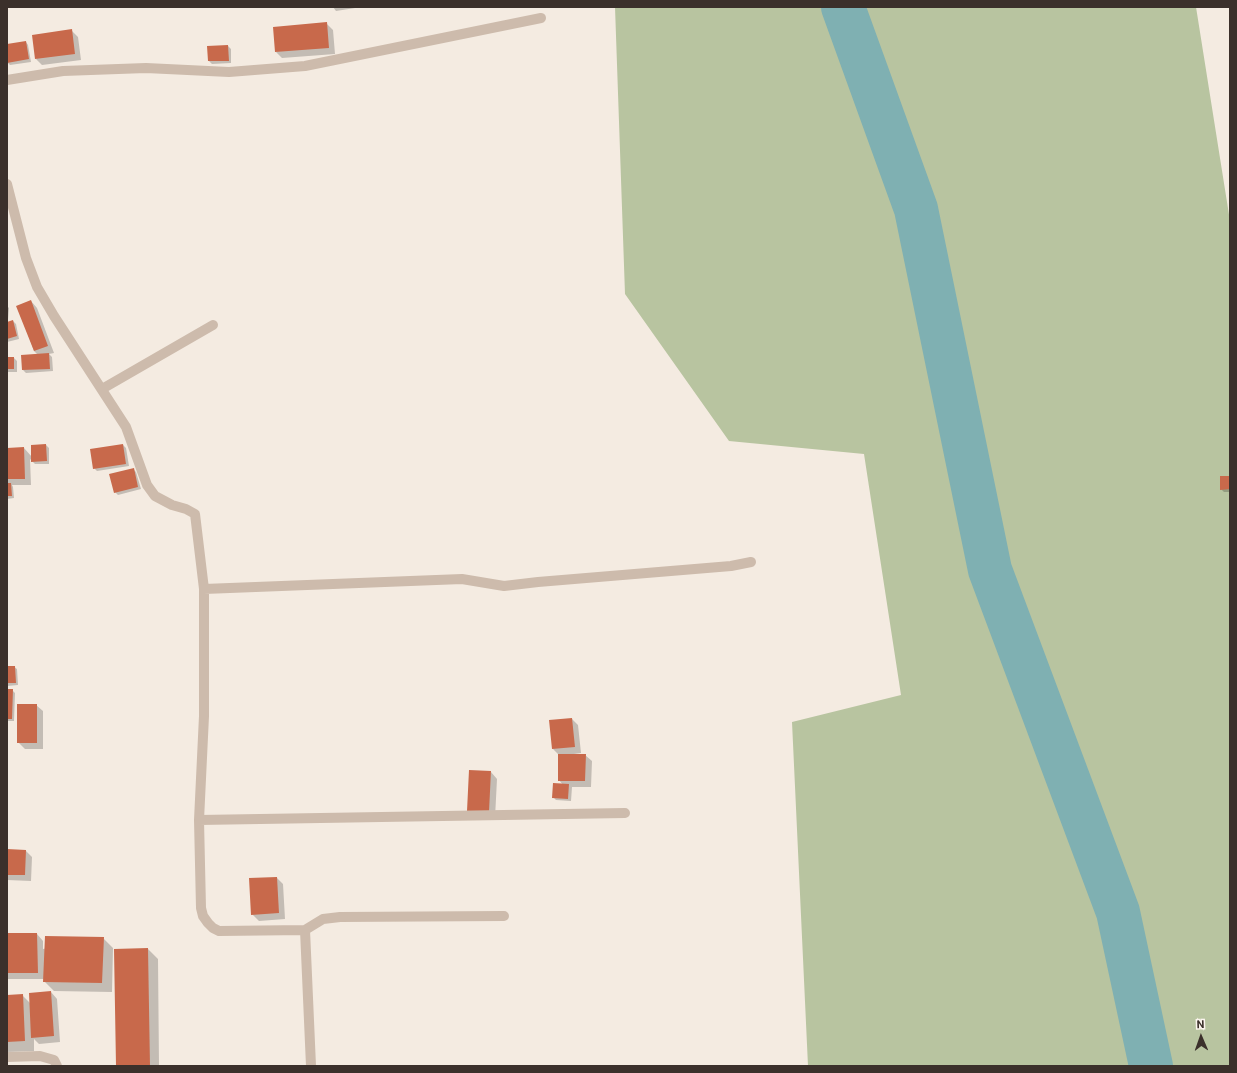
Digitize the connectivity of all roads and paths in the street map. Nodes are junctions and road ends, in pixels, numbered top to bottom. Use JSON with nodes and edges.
{"nodes":[{"id":1,"x":541,"y":18,"type":"dead end"},
{"id":2,"x":7,"y":80,"type":"edge"},
{"id":3,"x":7,"y":184,"type":"edge"},
{"id":4,"x":213,"y":325,"type":"dead end"},
{"id":5,"x":102,"y":389,"type":"junction"},
{"id":6,"x":751,"y":562,"type":"dead end"},
{"id":7,"x":204,"y":589,"type":"junction"},
{"id":8,"x":625,"y":813,"type":"dead end"},
{"id":9,"x":199,"y":820,"type":"junction"},
{"id":10,"x":504,"y":916,"type":"dead end"},
{"id":11,"x":306,"y":930,"type":"junction"},
{"id":12,"x":7,"y":1057,"type":"edge"},
{"id":13,"x":57,"y":1066,"type":"edge"},
{"id":14,"x":311,"y":1066,"type":"edge"}],
"edges":[{"from":1,"to":2,"type":"street"},
{"from":3,"to":5,"type":"street"},
{"from":4,"to":5,"type":"street"},
{"from":5,"to":7,"type":"street"},
{"from":6,"to":7,"type":"street"},
{"from":7,"to":9,"type":"street"},
{"from":8,"to":9,"type":"street"},
{"from":9,"to":11,"type":"street"},
{"from":10,"to":11,"type":"street"},
{"from":11,"to":14,"type":"street"},
{"from":12,"to":13,"type":"street"}]}
